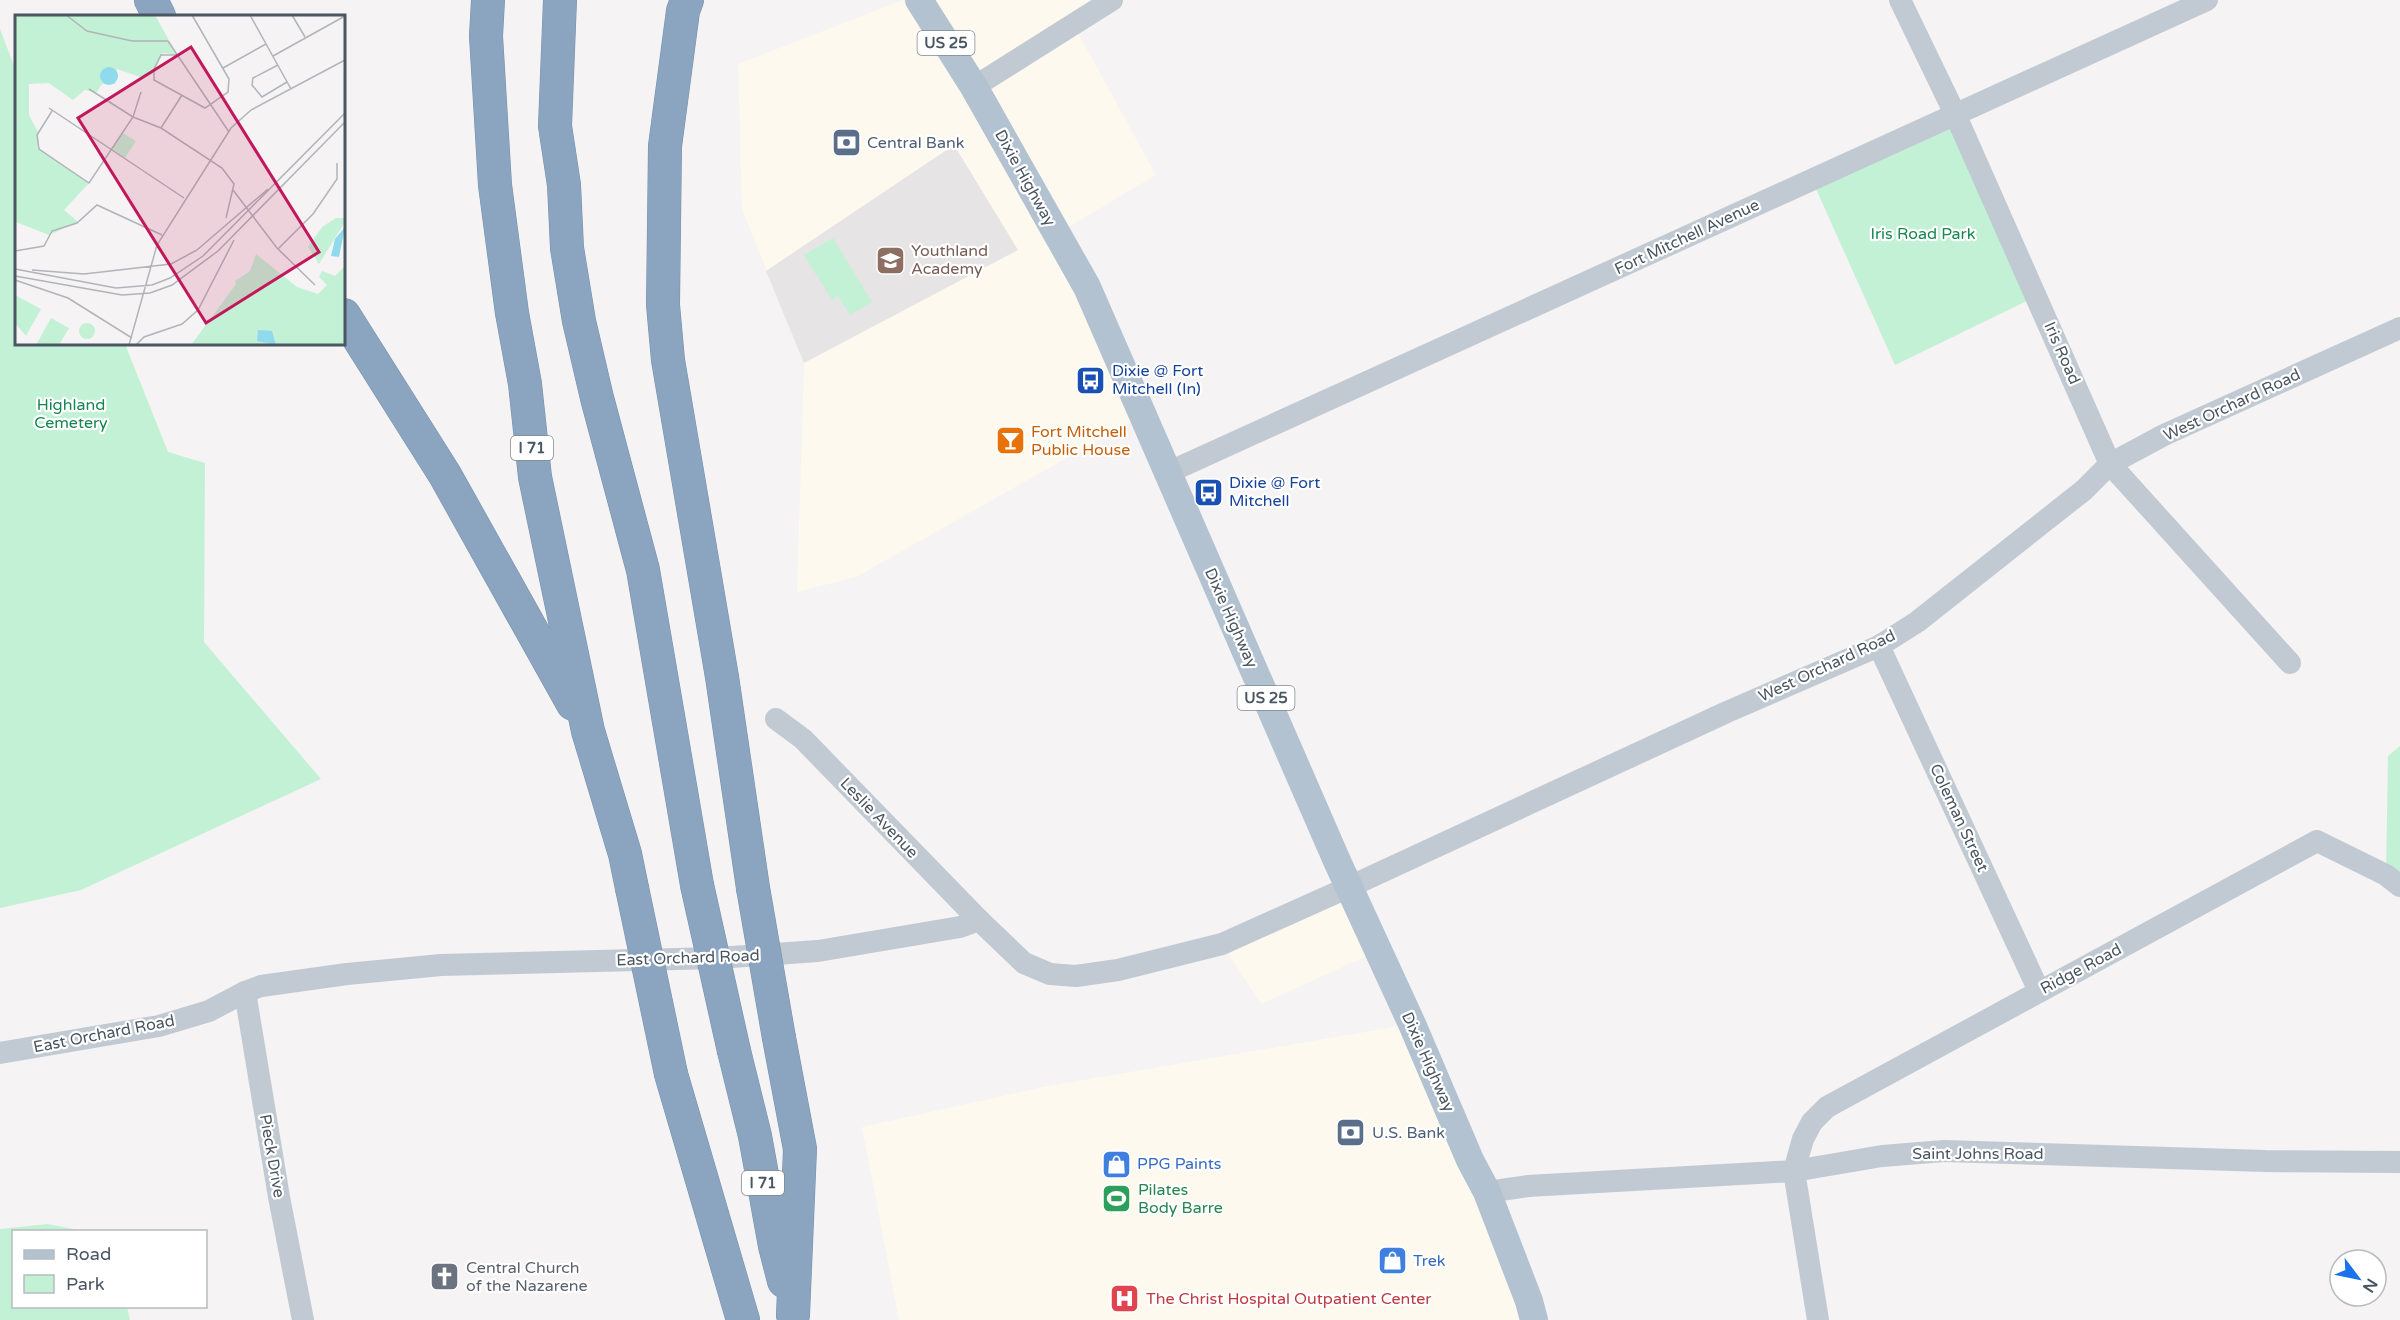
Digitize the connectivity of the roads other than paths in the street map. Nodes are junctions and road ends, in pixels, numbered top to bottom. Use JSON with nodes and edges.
{"nodes":[{"id":1,"x":151,"y":0,"type":"edge"},
{"id":2,"x":488,"y":0,"type":"edge"},
{"id":3,"x":560,"y":0,"type":"edge"},
{"id":4,"x":919,"y":0,"type":"edge"},
{"id":5,"x":1112,"y":0,"type":"edge"},
{"id":6,"x":1900,"y":0,"type":"edge"},
{"id":7,"x":2206,"y":0,"type":"edge"},
{"id":8,"x":687,"y":4,"type":"edge"},
{"id":9,"x":158,"y":15,"type":"edge"},
{"id":10,"x":974,"y":87,"type":"junction"},
{"id":11,"x":1956,"y":116,"type":"junction"},
{"id":12,"x":345,"y":317,"type":"edge"},
{"id":13,"x":2400,"y":328,"type":"edge"},
{"id":14,"x":2110,"y":464,"type":"junction"},
{"id":15,"x":1167,"y":473,"type":"junction"},
{"id":16,"x":1879,"y":646,"type":"junction"},
{"id":17,"x":2290,"y":663,"type":"dead end"},
{"id":18,"x":777,"y":719,"type":"dead end"},
{"id":19,"x":588,"y":731,"type":"junction"},
{"id":20,"x":2400,"y":886,"type":"edge"},
{"id":21,"x":1349,"y":888,"type":"junction"},
{"id":22,"x":979,"y":920,"type":"junction"},
{"id":23,"x":2039,"y":991,"type":"junction"},
{"id":24,"x":244,"y":992,"type":"junction"},
{"id":25,"x":0,"y":1053,"type":"edge"},
{"id":26,"x":2400,"y":1162,"type":"edge"},
{"id":27,"x":1794,"y":1171,"type":"junction"},
{"id":28,"x":1487,"y":1192,"type":"junction"},
{"id":29,"x":794,"y":1317,"type":"edge"},
{"id":30,"x":303,"y":1320,"type":"edge"},
{"id":31,"x":742,"y":1320,"type":"edge"},
{"id":32,"x":1534,"y":1320,"type":"edge"},
{"id":33,"x":1818,"y":1320,"type":"edge"}],
"edges":[{"from":1,"to":9,"type":"highway"},
{"from":2,"to":19,"type":"highway","number":"I 71"},
{"from":3,"to":29,"type":"highway","number":"I 71","bridge":true},
{"from":4,"to":10,"type":"main road","name":"Dixie Highway","number":"US 25"},
{"from":5,"to":10,"type":"street"},
{"from":6,"to":11,"type":"street","name":"Iris Road"},
{"from":7,"to":11,"type":"street","name":"Fort Mitchell Avenue"},
{"from":8,"to":29,"type":"highway","bridge":true},
{"from":10,"to":15,"type":"main road","name":"Dixie Highway","number":"US 25"},
{"from":11,"to":14,"type":"street","name":"Iris Road"},
{"from":11,"to":15,"type":"street","name":"Fort Mitchell Avenue"},
{"from":12,"to":19,"type":"highway"},
{"from":13,"to":14,"type":"street","name":"West Orchard Road"},
{"from":14,"to":16,"type":"street","name":"West Orchard Road"},
{"from":14,"to":17,"type":"street","name":"Iris Road"},
{"from":15,"to":21,"type":"main road","name":"Dixie Highway","number":"US 25"},
{"from":16,"to":21,"type":"street","name":"West Orchard Road"},
{"from":16,"to":23,"type":"street","name":"Coleman Street"},
{"from":18,"to":22,"type":"street","name":"Leslie Avenue"},
{"from":19,"to":31,"type":"highway","number":"I 71","bridge":true},
{"from":20,"to":23,"type":"street","name":"Ridge Road"},
{"from":21,"to":22,"type":"street"},
{"from":21,"to":28,"type":"main road","name":"Dixie Highway","number":"US 25"},
{"from":22,"to":24,"type":"street","name":"East Orchard Road"},
{"from":23,"to":27,"type":"street","name":"Ridge Road"},
{"from":24,"to":25,"type":"street","name":"East Orchard Road"},
{"from":24,"to":30,"type":"street","name":"Pieck Drive"},
{"from":26,"to":27,"type":"street","name":"Saint Johns Road"},
{"from":27,"to":28,"type":"street","name":"Saint Johns Road"},
{"from":27,"to":33,"type":"street"},
{"from":28,"to":32,"type":"main road","name":"Dixie Highway","number":"US 25"}]}
